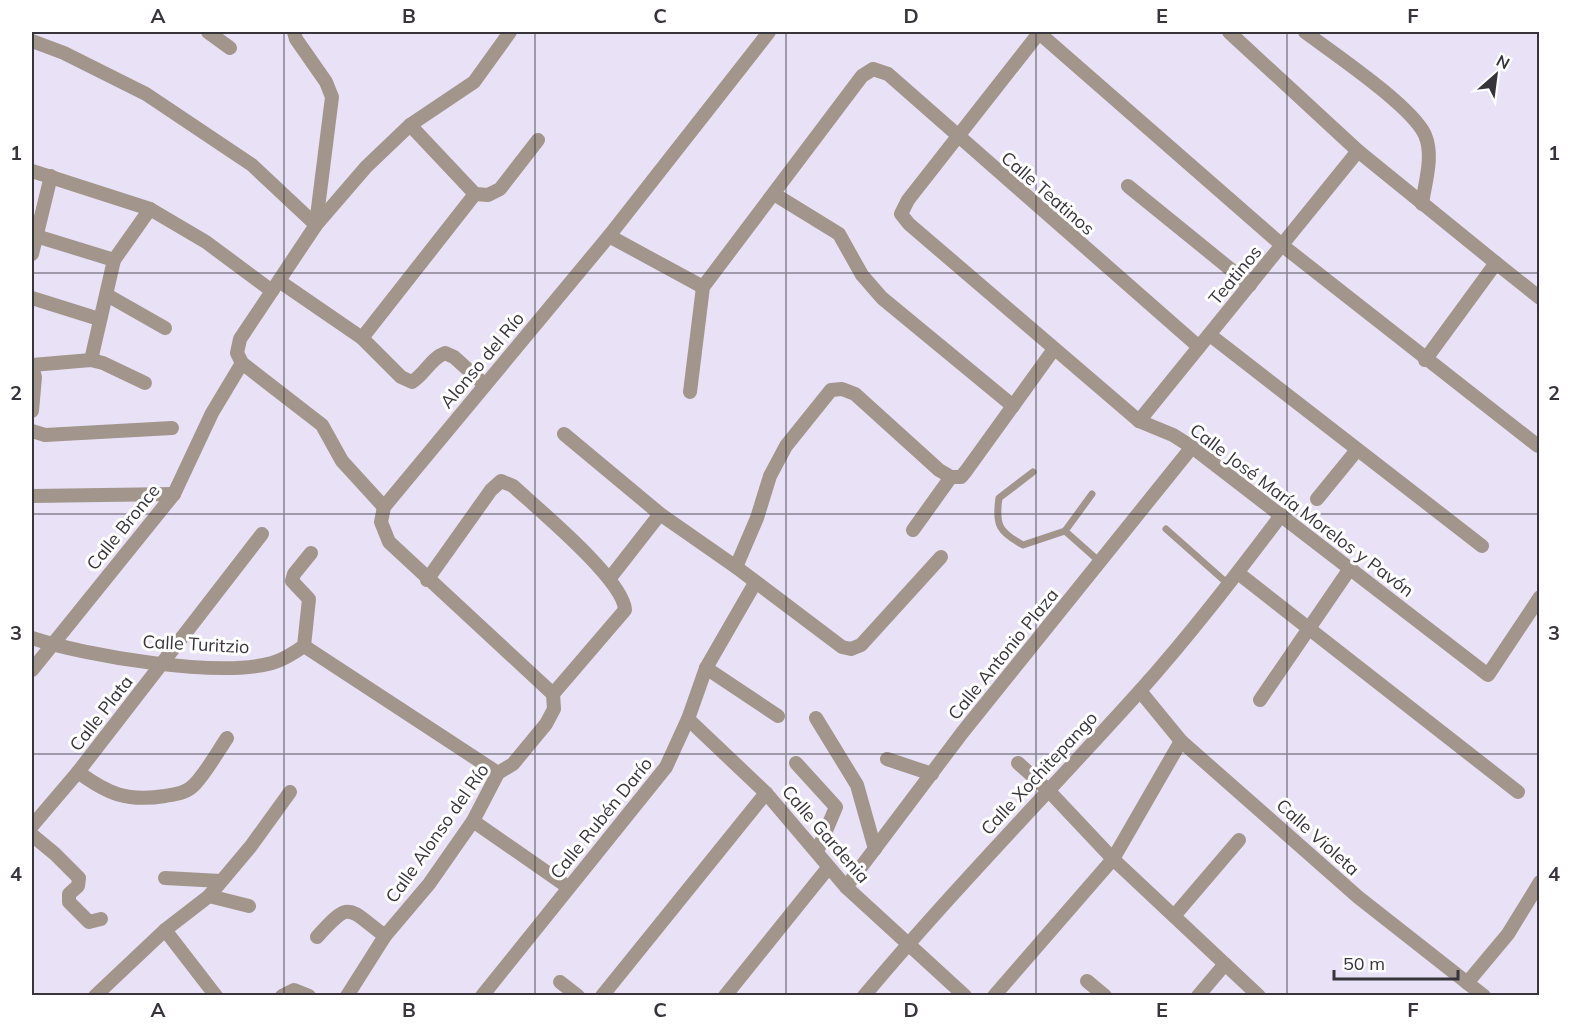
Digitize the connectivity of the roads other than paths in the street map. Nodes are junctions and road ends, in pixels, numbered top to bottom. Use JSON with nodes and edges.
{"nodes":[{"id":1,"x":208,"y":32,"type":"edge"},
{"id":2,"x":510,"y":32,"type":"edge"},
{"id":3,"x":769,"y":32,"type":"edge"},
{"id":4,"x":1039,"y":32,"type":"edge"},
{"id":5,"x":1229,"y":32,"type":"edge"},
{"id":6,"x":1305,"y":32,"type":"edge"},
{"id":7,"x":297,"y":34,"type":"edge"},
{"id":8,"x":32,"y":40,"type":"edge"},
{"id":9,"x":230,"y":48,"type":"dead end"},
{"id":10,"x":410,"y":125,"type":"junction"},
{"id":11,"x":958,"y":138,"type":"junction"},
{"id":12,"x":538,"y":140,"type":"dead end"},
{"id":13,"x":1358,"y":151,"type":"junction"},
{"id":14,"x":32,"y":171,"type":"edge"},
{"id":15,"x":51,"y":176,"type":"junction"},
{"id":16,"x":1128,"y":186,"type":"dead end"},
{"id":17,"x":475,"y":194,"type":"junction"},
{"id":18,"x":774,"y":194,"type":"junction"},
{"id":19,"x":1422,"y":204,"type":"junction"},
{"id":20,"x":150,"y":209,"type":"junction"},
{"id":21,"x":316,"y":225,"type":"junction"},
{"id":22,"x":36,"y":236,"type":"junction"},
{"id":23,"x":609,"y":236,"type":"junction"},
{"id":24,"x":1283,"y":246,"type":"junction"},
{"id":25,"x":32,"y":254,"type":"edge"},
{"id":26,"x":114,"y":260,"type":"junction"},
{"id":27,"x":1496,"y":263,"type":"junction"},
{"id":28,"x":1250,"y":285,"type":"junction"},
{"id":29,"x":275,"y":286,"type":"junction"},
{"id":30,"x":703,"y":286,"type":"junction"},
{"id":31,"x":107,"y":295,"type":"junction"},
{"id":32,"x":32,"y":298,"type":"edge"},
{"id":33,"x":1539,"y":298,"type":"edge"},
{"id":34,"x":99,"y":320,"type":"junction"},
{"id":35,"x":165,"y":328,"type":"dead end"},
{"id":36,"x":1210,"y":335,"type":"junction"},
{"id":37,"x":362,"y":338,"type":"junction"},
{"id":38,"x":1198,"y":347,"type":"junction"},
{"id":39,"x":1054,"y":349,"type":"junction"},
{"id":40,"x":91,"y":360,"type":"junction"},
{"id":41,"x":1425,"y":360,"type":"junction"},
{"id":42,"x":242,"y":363,"type":"junction"},
{"id":43,"x":32,"y":366,"type":"edge"},
{"id":44,"x":145,"y":383,"type":"dead end"},
{"id":45,"x":485,"y":385,"type":"junction"},
{"id":46,"x":690,"y":392,"type":"dead end"},
{"id":47,"x":1013,"y":405,"type":"junction"},
{"id":48,"x":32,"y":411,"type":"edge"},
{"id":49,"x":1139,"y":421,"type":"junction"},
{"id":50,"x":172,"y":428,"type":"dead end"},
{"id":51,"x":32,"y":431,"type":"edge"},
{"id":52,"x":564,"y":434,"type":"dead end"},
{"id":53,"x":1538,"y":446,"type":"dead end"},
{"id":54,"x":1192,"y":447,"type":"junction"},
{"id":55,"x":1357,"y":450,"type":"junction"},
{"id":56,"x":1033,"y":472,"type":"dead end"},
{"id":57,"x":951,"y":477,"type":"junction"},
{"id":58,"x":174,"y":494,"type":"junction"},
{"id":59,"x":1092,"y":494,"type":"dead end"},
{"id":60,"x":32,"y":496,"type":"edge"},
{"id":61,"x":1317,"y":499,"type":"dead end"},
{"id":62,"x":384,"y":507,"type":"junction"},
{"id":63,"x":660,"y":514,"type":"junction"},
{"id":64,"x":1282,"y":514,"type":"junction"},
{"id":65,"x":1166,"y":529,"type":"dead end"},
{"id":66,"x":914,"y":530,"type":"dead end"},
{"id":67,"x":1065,"y":531,"type":"junction"},
{"id":68,"x":262,"y":534,"type":"dead end"},
{"id":69,"x":1482,"y":546,"type":"dead end"},
{"id":70,"x":311,"y":553,"type":"dead end"},
{"id":71,"x":941,"y":557,"type":"dead end"},
{"id":72,"x":1100,"y":562,"type":"junction"},
{"id":73,"x":736,"y":567,"type":"junction"},
{"id":74,"x":1351,"y":567,"type":"junction"},
{"id":75,"x":610,"y":578,"type":"junction"},
{"id":76,"x":1233,"y":579,"type":"junction"},
{"id":77,"x":427,"y":580,"type":"junction"},
{"id":78,"x":755,"y":583,"type":"junction"},
{"id":79,"x":1539,"y":597,"type":"edge"},
{"id":80,"x":1308,"y":627,"type":"junction"},
{"id":81,"x":32,"y":638,"type":"edge"},
{"id":82,"x":51,"y":645,"type":"junction"},
{"id":83,"x":304,"y":646,"type":"junction"},
{"id":84,"x":161,"y":664,"type":"junction"},
{"id":85,"x":706,"y":668,"type":"junction"},
{"id":86,"x":32,"y":670,"type":"edge"},
{"id":87,"x":1140,"y":692,"type":"junction"},
{"id":88,"x":553,"y":694,"type":"junction"},
{"id":89,"x":1260,"y":700,"type":"dead end"},
{"id":90,"x":778,"y":716,"type":"dead end"},
{"id":91,"x":816,"y":718,"type":"dead end"},
{"id":92,"x":688,"y":719,"type":"junction"},
{"id":93,"x":227,"y":738,"type":"dead end"},
{"id":94,"x":1181,"y":741,"type":"junction"},
{"id":95,"x":887,"y":759,"type":"dead end"},
{"id":96,"x":796,"y":763,"type":"dead end"},
{"id":97,"x":1018,"y":763,"type":"dead end"},
{"id":98,"x":78,"y":772,"type":"junction"},
{"id":99,"x":498,"y":773,"type":"junction"},
{"id":100,"x":932,"y":774,"type":"junction"},
{"id":101,"x":1048,"y":790,"type":"junction"},
{"id":102,"x":290,"y":792,"type":"dead end"},
{"id":103,"x":1518,"y":792,"type":"dead end"},
{"id":104,"x":766,"y":793,"type":"junction"},
{"id":105,"x":473,"y":821,"type":"junction"},
{"id":106,"x":32,"y":826,"type":"edge"},
{"id":107,"x":32,"y":836,"type":"edge"},
{"id":108,"x":1239,"y":840,"type":"dead end"},
{"id":109,"x":875,"y":849,"type":"junction"},
{"id":110,"x":817,"y":852,"type":"junction"},
{"id":111,"x":1113,"y":859,"type":"junction"},
{"id":112,"x":828,"y":868,"type":"junction"},
{"id":113,"x":165,"y":878,"type":"dead end"},
{"id":114,"x":220,"y":881,"type":"junction"},
{"id":115,"x":1539,"y":882,"type":"edge"},
{"id":116,"x":846,"y":887,"type":"junction"},
{"id":117,"x":568,"y":888,"type":"junction"},
{"id":118,"x":209,"y":896,"type":"junction"},
{"id":119,"x":249,"y":906,"type":"dead end"},
{"id":120,"x":1174,"y":916,"type":"junction"},
{"id":121,"x":101,"y":919,"type":"dead end"},
{"id":122,"x":165,"y":930,"type":"junction"},
{"id":123,"x":385,"y":936,"type":"junction"},
{"id":124,"x":317,"y":937,"type":"dead end"},
{"id":125,"x":908,"y":943,"type":"junction"},
{"id":126,"x":1225,"y":964,"type":"junction"},
{"id":127,"x":1087,"y":981,"type":"dead end"},
{"id":128,"x":560,"y":982,"type":"dead end"},
{"id":129,"x":1467,"y":983,"type":"junction"},
{"id":130,"x":95,"y":996,"type":"edge"},
{"id":131,"x":216,"y":996,"type":"edge"},
{"id":132,"x":282,"y":996,"type":"edge"},
{"id":133,"x":309,"y":996,"type":"edge"},
{"id":134,"x":347,"y":996,"type":"edge"},
{"id":135,"x":482,"y":996,"type":"edge"},
{"id":136,"x":578,"y":996,"type":"edge"},
{"id":137,"x":602,"y":996,"type":"edge"},
{"id":138,"x":725,"y":996,"type":"edge"},
{"id":139,"x":864,"y":996,"type":"edge"},
{"id":140,"x":965,"y":996,"type":"edge"},
{"id":141,"x":994,"y":996,"type":"edge"},
{"id":142,"x":1105,"y":996,"type":"edge"},
{"id":143,"x":1198,"y":996,"type":"edge"},
{"id":144,"x":1259,"y":996,"type":"edge"},
{"id":145,"x":1484,"y":996,"type":"edge"}],
"edges":[{"from":1,"to":9,"type":"street"},
{"from":2,"to":10,"type":"street"},
{"from":3,"to":23,"type":"street","name":"Alonso del Río"},
{"from":4,"to":11,"type":"street"},
{"from":4,"to":24,"type":"street"},
{"from":5,"to":13,"type":"street"},
{"from":6,"to":19,"type":"street"},
{"from":7,"to":21,"type":"street"},
{"from":8,"to":21,"type":"street"},
{"from":10,"to":17,"type":"street"},
{"from":10,"to":21,"type":"street"},
{"from":11,"to":18,"type":"street","name":"Calle Teatinos"},
{"from":11,"to":38,"type":"street","name":"Calle Teatinos"},
{"from":11,"to":39,"type":"street","name":"Calle José María Morelos y Pavón"},
{"from":12,"to":17,"type":"street"},
{"from":13,"to":19,"type":"street"},
{"from":13,"to":24,"type":"street","name":"Teatinos"},
{"from":14,"to":15,"type":"street"},
{"from":15,"to":20,"type":"street"},
{"from":15,"to":22,"type":"street"},
{"from":16,"to":28,"type":"street"},
{"from":17,"to":37,"type":"street"},
{"from":18,"to":30,"type":"street"},
{"from":18,"to":47,"type":"street"},
{"from":19,"to":27,"type":"street"},
{"from":20,"to":26,"type":"street"},
{"from":20,"to":29,"type":"street"},
{"from":21,"to":29,"type":"street"},
{"from":22,"to":25,"type":"street"},
{"from":22,"to":26,"type":"street"},
{"from":23,"to":30,"type":"street"},
{"from":23,"to":45,"type":"street","name":"Alonso del Río"},
{"from":24,"to":28,"type":"street","name":"Teatinos"},
{"from":24,"to":41,"type":"street"},
{"from":26,"to":31,"type":"street"},
{"from":27,"to":33,"type":"street"},
{"from":27,"to":41,"type":"street"},
{"from":28,"to":36,"type":"street","name":"Teatinos"},
{"from":29,"to":37,"type":"street"},
{"from":29,"to":42,"type":"street"},
{"from":30,"to":46,"type":"street"},
{"from":31,"to":34,"type":"street"},
{"from":31,"to":35,"type":"street"},
{"from":32,"to":34,"type":"street"},
{"from":34,"to":40,"type":"street"},
{"from":36,"to":38,"type":"street","name":"Teatinos"},
{"from":36,"to":55,"type":"street"},
{"from":37,"to":45,"type":"street"},
{"from":38,"to":49,"type":"street","name":"Teatinos"},
{"from":39,"to":47,"type":"street"},
{"from":39,"to":49,"type":"street","name":"Calle José María Morelos y Pavón"},
{"from":40,"to":43,"type":"street"},
{"from":40,"to":44,"type":"street"},
{"from":41,"to":53,"type":"street"},
{"from":42,"to":58,"type":"street","name":"Calle Bronce"},
{"from":42,"to":62,"type":"street"},
{"from":43,"to":48,"type":"street"},
{"from":45,"to":62,"type":"street","name":"Alonso del Río"},
{"from":47,"to":57,"type":"street"},
{"from":49,"to":54,"type":"street","name":"Calle José María Morelos y Pavón"},
{"from":50,"to":51,"type":"street"},
{"from":52,"to":63,"type":"street"},
{"from":54,"to":64,"type":"street","name":"Calle José María Morelos y Pavón"},
{"from":54,"to":72,"type":"street","name":"Calle Antonio Plaza"},
{"from":55,"to":61,"type":"street"},
{"from":55,"to":69,"type":"street"},
{"from":56,"to":67,"type":"lane"},
{"from":57,"to":66,"type":"street"},
{"from":57,"to":73,"type":"street"},
{"from":58,"to":60,"type":"street"},
{"from":58,"to":82,"type":"street","name":"Calle Bronce"},
{"from":59,"to":67,"type":"lane"},
{"from":62,"to":77,"type":"street"},
{"from":63,"to":73,"type":"street"},
{"from":63,"to":75,"type":"street"},
{"from":64,"to":74,"type":"street","name":"Calle José María Morelos y Pavón"},
{"from":64,"to":76,"type":"street","name":"Calle Xochitepango"},
{"from":65,"to":76,"type":"lane"},
{"from":67,"to":72,"type":"lane"},
{"from":68,"to":84,"type":"street","name":"Calle Plata"},
{"from":70,"to":83,"type":"street"},
{"from":71,"to":78,"type":"street"},
{"from":72,"to":100,"type":"street","name":"Calle Antonio Plaza"},
{"from":73,"to":78,"type":"street"},
{"from":74,"to":79,"type":"street","name":"Calle José María Morelos y Pavón"},
{"from":74,"to":80,"type":"street"},
{"from":75,"to":77,"type":"street"},
{"from":75,"to":88,"type":"street"},
{"from":76,"to":80,"type":"street"},
{"from":76,"to":87,"type":"street","name":"Calle Xochitepango"},
{"from":77,"to":88,"type":"street"},
{"from":78,"to":85,"type":"street","name":"Calle Rubén Darío"},
{"from":80,"to":89,"type":"street"},
{"from":80,"to":103,"type":"street"},
{"from":81,"to":82,"type":"street","name":"Calle Turitzio"},
{"from":82,"to":84,"type":"street","name":"Calle Turitzio"},
{"from":82,"to":86,"type":"street","name":"Calle Bronce"},
{"from":83,"to":84,"type":"street","name":"Calle Turitzio"},
{"from":83,"to":99,"type":"street"},
{"from":84,"to":98,"type":"street","name":"Calle Plata"},
{"from":85,"to":90,"type":"street"},
{"from":85,"to":92,"type":"street","name":"Calle Rubén Darío"},
{"from":87,"to":94,"type":"street","name":"Calle Violeta"},
{"from":87,"to":101,"type":"street","name":"Calle Xochitepango"},
{"from":88,"to":99,"type":"street","name":"Calle Alonso del Río"},
{"from":91,"to":109,"type":"street"},
{"from":92,"to":104,"type":"street","name":"Calle Gardenia"},
{"from":92,"to":117,"type":"street","name":"Calle Rubén Darío"},
{"from":93,"to":98,"type":"street"},
{"from":94,"to":111,"type":"street"},
{"from":94,"to":129,"type":"street","name":"Calle Violeta"},
{"from":95,"to":100,"type":"street"},
{"from":96,"to":110,"type":"street"},
{"from":97,"to":101,"type":"street"},
{"from":98,"to":106,"type":"street","name":"Calle Plata"},
{"from":99,"to":105,"type":"street","name":"Calle Alonso del Río"},
{"from":100,"to":109,"type":"street","name":"Calle Antonio Plaza"},
{"from":101,"to":111,"type":"street"},
{"from":101,"to":125,"type":"street","name":"Calle Xochitepango"},
{"from":102,"to":114,"type":"street"},
{"from":104,"to":110,"type":"street","name":"Calle Gardenia"},
{"from":104,"to":137,"type":"street"},
{"from":105,"to":117,"type":"street"},
{"from":105,"to":123,"type":"street","name":"Calle Alonso del Río"},
{"from":107,"to":121,"type":"street"},
{"from":108,"to":120,"type":"street"},
{"from":109,"to":116,"type":"street","name":"Calle Antonio Plaza"},
{"from":110,"to":112,"type":"street","name":"Calle Gardenia"},
{"from":111,"to":120,"type":"street"},
{"from":111,"to":141,"type":"street"},
{"from":112,"to":116,"type":"street","name":"Calle Gardenia"},
{"from":112,"to":138,"type":"street"},
{"from":113,"to":114,"type":"street"},
{"from":114,"to":118,"type":"street"},
{"from":115,"to":129,"type":"street"},
{"from":116,"to":125,"type":"street","name":"Calle Gardenia"},
{"from":117,"to":135,"type":"street","name":"Calle Rubén Darío"},
{"from":118,"to":119,"type":"street"},
{"from":118,"to":122,"type":"street"},
{"from":120,"to":126,"type":"street"},
{"from":122,"to":130,"type":"street"},
{"from":122,"to":131,"type":"street"},
{"from":123,"to":124,"type":"street"},
{"from":123,"to":134,"type":"street","name":"Calle Alonso del Río"},
{"from":125,"to":139,"type":"street","name":"Calle Xochitepango"},
{"from":125,"to":140,"type":"street","name":"Calle Gardenia"},
{"from":126,"to":143,"type":"street"},
{"from":126,"to":144,"type":"street"},
{"from":127,"to":142,"type":"street"},
{"from":128,"to":136,"type":"street"},
{"from":129,"to":145,"type":"street","name":"Calle Violeta"},
{"from":132,"to":133,"type":"street"}]}
